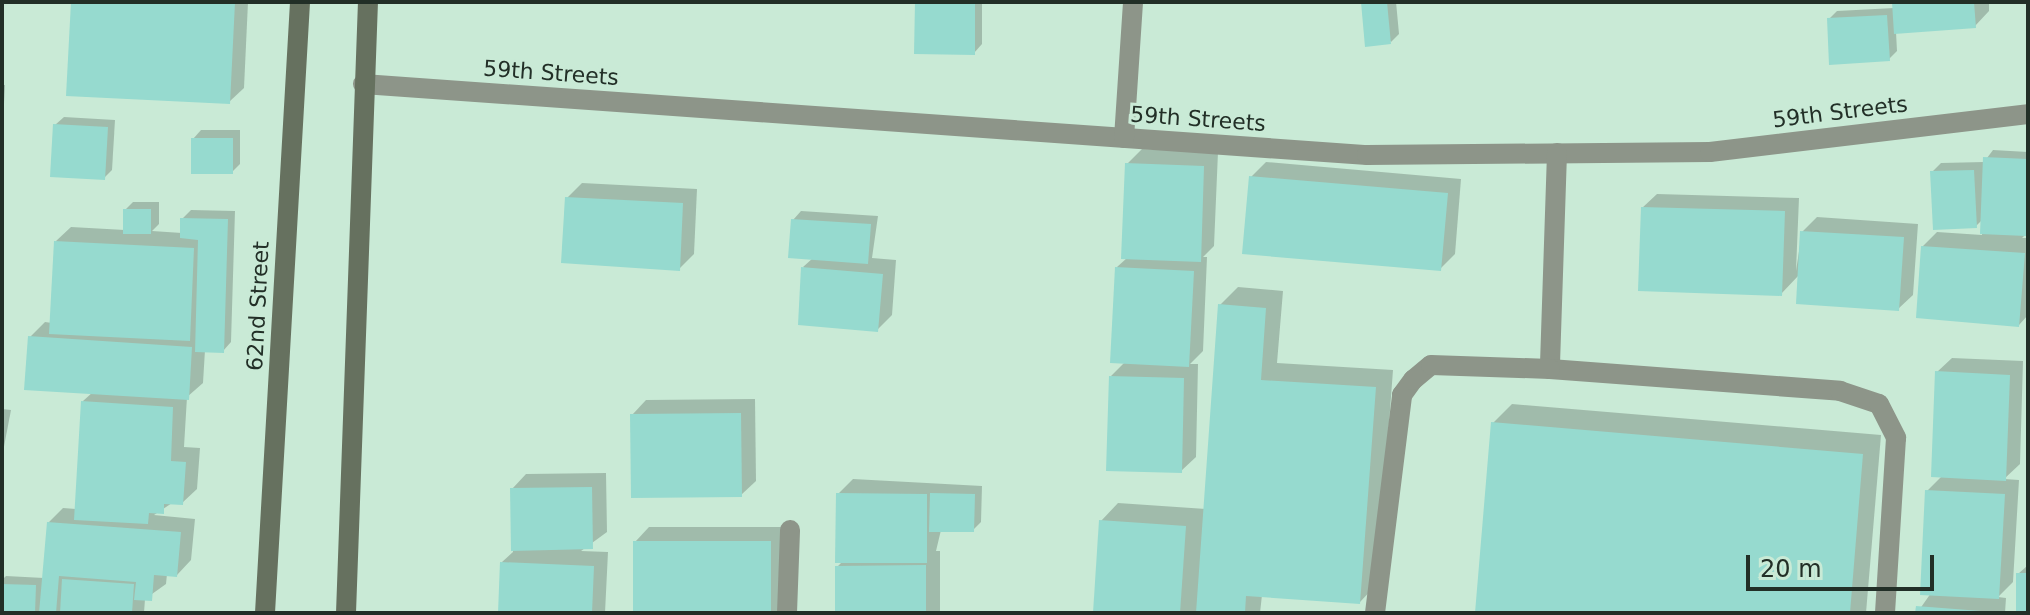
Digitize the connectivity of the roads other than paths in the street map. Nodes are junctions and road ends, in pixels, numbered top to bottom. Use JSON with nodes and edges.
{"nodes":[{"id":1,"x":300,"y":2,"type":"edge"},
{"id":2,"x":368,"y":2,"type":"edge"},
{"id":3,"x":1133,"y":2,"type":"edge"},
{"id":4,"x":363,"y":84,"type":"junction"},
{"id":5,"x":2028,"y":114,"type":"edge"},
{"id":6,"x":1124,"y":138,"type":"junction"},
{"id":7,"x":1557,"y":153,"type":"junction"},
{"id":8,"x":1550,"y":369,"type":"junction"},
{"id":9,"x":790,"y":530,"type":"dead end"},
{"id":10,"x":265,"y":613,"type":"edge"},
{"id":11,"x":346,"y":613,"type":"edge"},
{"id":12,"x":787,"y":613,"type":"edge"},
{"id":13,"x":1375,"y":613,"type":"edge"},
{"id":14,"x":1885,"y":613,"type":"edge"}],
"edges":[{"from":1,"to":10,"type":"main road","name":"62nd Street"},
{"from":2,"to":4,"type":"main road"},
{"from":3,"to":6,"type":"street"},
{"from":4,"to":6,"type":"street","name":"59th Streets"},
{"from":4,"to":11,"type":"main road"},
{"from":5,"to":7,"type":"street","name":"59th Streets"},
{"from":6,"to":7,"type":"street","name":"59th Streets"},
{"from":7,"to":8,"type":"street"},
{"from":8,"to":13,"type":"street"},
{"from":8,"to":14,"type":"street"},
{"from":9,"to":12,"type":"street"}]}
